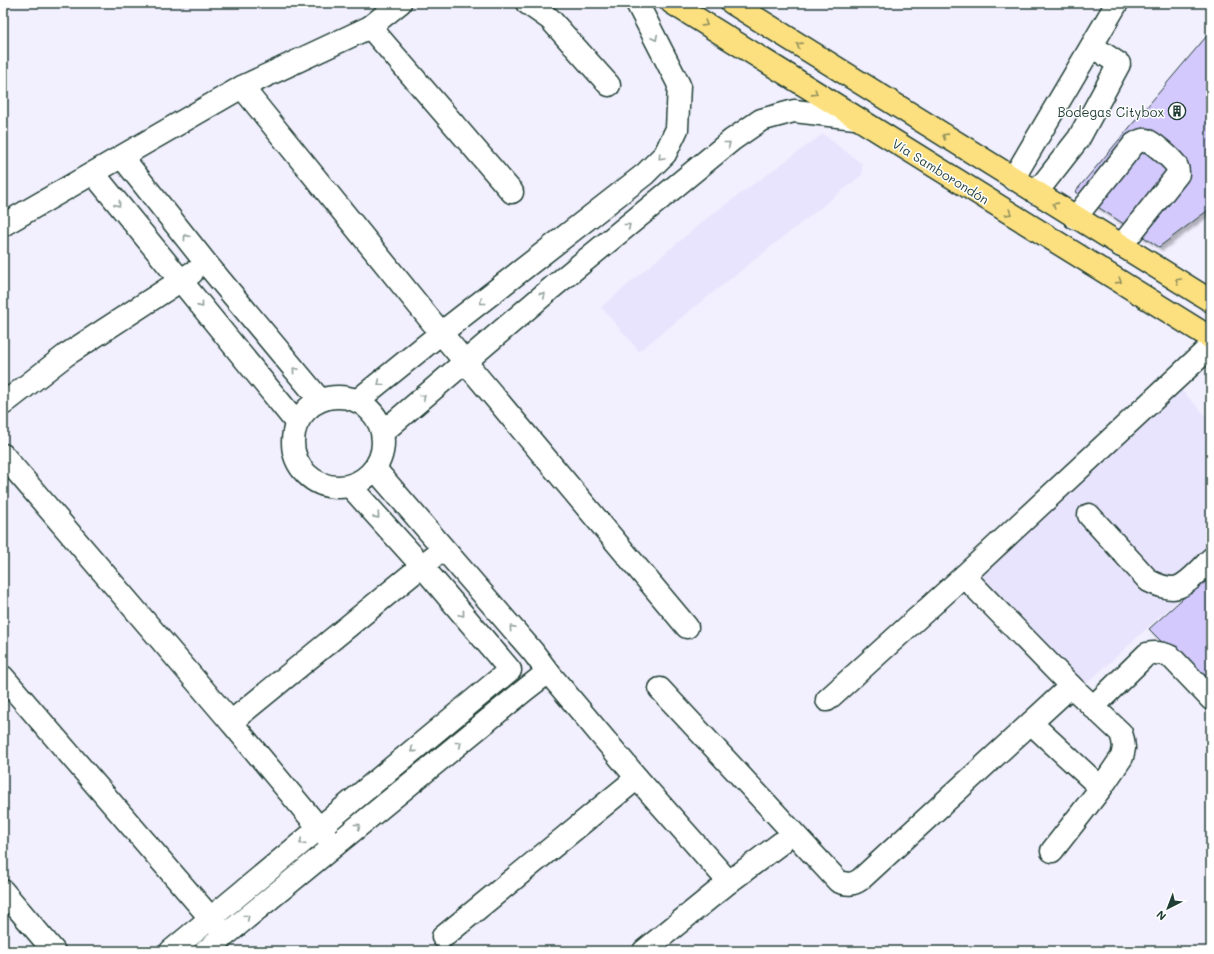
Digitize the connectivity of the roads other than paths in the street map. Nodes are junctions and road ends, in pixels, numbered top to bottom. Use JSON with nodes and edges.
{"nodes":[{"id":1,"x":400,"y":3,"type":"edge"},
{"id":2,"x":527,"y":3,"type":"edge"},
{"id":3,"x":637,"y":3,"type":"edge"},
{"id":4,"x":672,"y":3,"type":"edge"},
{"id":5,"x":732,"y":3,"type":"edge"},
{"id":6,"x":1117,"y":3,"type":"edge"},
{"id":7,"x":370,"y":27,"type":"junction"},
{"id":8,"x":1092,"y":46,"type":"junction"},
{"id":9,"x":609,"y":85,"type":"dead end"},
{"id":10,"x":242,"y":87,"type":"junction"},
{"id":11,"x":855,"y":118,"type":"junction"},
{"id":12,"x":122,"y":156,"type":"junction"},
{"id":13,"x":94,"y":174,"type":"junction"},
{"id":14,"x":645,"y":174,"type":"junction"},
{"id":15,"x":1013,"y":179,"type":"junction"},
{"id":16,"x":512,"y":192,"type":"dead end"},
{"id":17,"x":1036,"y":193,"type":"junction"},
{"id":18,"x":664,"y":196,"type":"junction"},
{"id":19,"x":592,"y":216,"type":"junction"},
{"id":20,"x":1075,"y":218,"type":"junction"},
{"id":21,"x":3,"y":224,"type":"edge"},
{"id":22,"x":611,"y":240,"type":"junction"},
{"id":23,"x":1120,"y":246,"type":"junction"},
{"id":24,"x":206,"y":263,"type":"junction"},
{"id":25,"x":181,"y":281,"type":"junction"},
{"id":26,"x":505,"y":284,"type":"junction"},
{"id":27,"x":1211,"y":302,"type":"edge"},
{"id":28,"x":525,"y":311,"type":"junction"},
{"id":29,"x":441,"y":333,"type":"junction"},
{"id":30,"x":1211,"y":338,"type":"edge"},
{"id":31,"x":1211,"y":346,"type":"edge"},
{"id":32,"x":465,"y":361,"type":"junction"},
{"id":33,"x":320,"y":400,"type":"junction"},
{"id":34,"x":357,"y":401,"type":"junction"},
{"id":35,"x":3,"y":404,"type":"edge"},
{"id":36,"x":296,"y":422,"type":"junction"},
{"id":37,"x":383,"y":432,"type":"junction"},
{"id":38,"x":3,"y":455,"type":"edge"},
{"id":39,"x":375,"y":469,"type":"junction"},
{"id":40,"x":351,"y":487,"type":"junction"},
{"id":41,"x":1089,"y":515,"type":"dead end"},
{"id":42,"x":443,"y":548,"type":"junction"},
{"id":43,"x":1211,"y":559,"type":"edge"},
{"id":44,"x":422,"y":566,"type":"junction"},
{"id":45,"x":964,"y":576,"type":"junction"},
{"id":46,"x":687,"y":627,"type":"dead end"},
{"id":47,"x":533,"y":652,"type":"junction"},
{"id":48,"x":510,"y":670,"type":"junction"},
{"id":49,"x":548,"y":672,"type":"junction"},
{"id":50,"x":3,"y":677,"type":"edge"},
{"id":51,"x":1071,"y":686,"type":"junction"},
{"id":52,"x":526,"y":689,"type":"junction"},
{"id":53,"x":660,"y":689,"type":"dead end"},
{"id":54,"x":1211,"y":699,"type":"edge"},
{"id":55,"x":827,"y":700,"type":"dead end"},
{"id":56,"x":1093,"y":707,"type":"junction"},
{"id":57,"x":231,"y":722,"type":"junction"},
{"id":58,"x":1031,"y":724,"type":"junction"},
{"id":59,"x":637,"y":778,"type":"junction"},
{"id":60,"x":1101,"y":788,"type":"junction"},
{"id":61,"x":319,"y":828,"type":"junction"},
{"id":62,"x":781,"y":843,"type":"dead end"},
{"id":63,"x":334,"y":846,"type":"junction"},
{"id":64,"x":1052,"y":851,"type":"dead end"},
{"id":65,"x":730,"y":882,"type":"junction"},
{"id":66,"x":3,"y":891,"type":"edge"},
{"id":67,"x":211,"y":918,"type":"junction"},
{"id":68,"x":225,"y":935,"type":"junction"},
{"id":69,"x":443,"y":937,"type":"dead end"},
{"id":70,"x":54,"y":951,"type":"edge"},
{"id":71,"x":170,"y":951,"type":"edge"},
{"id":72,"x":206,"y":951,"type":"edge"},
{"id":73,"x":644,"y":951,"type":"edge"}],
"edges":[{"from":1,"to":7,"type":"street"},
{"from":2,"to":9,"type":"street"},
{"from":3,"to":14,"type":"street","one_way":true},
{"from":4,"to":11,"type":"main road","name":"Vía Samborondón","one_way":true},
{"from":15,"to":5,"type":"main road","one_way":true},
{"from":6,"to":8,"type":"street"},
{"from":7,"to":10,"type":"street"},
{"from":7,"to":16,"type":"street"},
{"from":8,"to":15,"type":"street"},
{"from":8,"to":17,"type":"street"},
{"from":10,"to":12,"type":"street"},
{"from":10,"to":29,"type":"street"},
{"from":18,"to":11,"type":"street","one_way":true},
{"from":11,"to":30,"type":"main road","name":"Vía Samborondón","one_way":true},
{"from":12,"to":13,"type":"street"},
{"from":24,"to":12,"type":"street","one_way":true},
{"from":13,"to":21,"type":"street"},
{"from":13,"to":25,"type":"street","one_way":true},
{"from":14,"to":18,"type":"street"},
{"from":14,"to":19,"type":"street"},
{"from":15,"to":17,"type":"main road"},
{"from":20,"to":17,"type":"main road","one_way":true},
{"from":22,"to":18,"type":"street","one_way":true},
{"from":19,"to":22,"type":"street"},
{"from":19,"to":26,"type":"street"},
{"from":20,"to":23,"type":"main road"},
{"from":20,"to":23,"type":"street"},
{"from":28,"to":22,"type":"street","one_way":true},
{"from":27,"to":23,"type":"main road","one_way":true},
{"from":24,"to":25,"type":"street"},
{"from":33,"to":24,"type":"street","one_way":true},
{"from":25,"to":35,"type":"street"},
{"from":25,"to":36,"type":"street","one_way":true},
{"from":26,"to":28,"type":"street"},
{"from":26,"to":29,"type":"street","one_way":true},
{"from":28,"to":32,"type":"street"},
{"from":29,"to":32,"type":"street"},
{"from":29,"to":34,"type":"street","one_way":true},
{"from":31,"to":45,"type":"street"},
{"from":37,"to":32,"type":"street","one_way":true},
{"from":32,"to":46,"type":"street"},
{"from":33,"to":34,"type":"street"},
{"from":33,"to":36,"type":"street"},
{"from":34,"to":37,"type":"street"},
{"from":36,"to":40,"type":"street"},
{"from":37,"to":39,"type":"street"},
{"from":38,"to":57,"type":"street"},
{"from":39,"to":40,"type":"street"},
{"from":39,"to":42,"type":"street"},
{"from":40,"to":44,"type":"street","one_way":true},
{"from":41,"to":43,"type":"street"},
{"from":42,"to":44,"type":"street"},
{"from":47,"to":42,"type":"street","one_way":true},
{"from":44,"to":48,"type":"street","one_way":true},
{"from":44,"to":57,"type":"street"},
{"from":45,"to":51,"type":"street"},
{"from":45,"to":55,"type":"street"},
{"from":47,"to":48,"type":"street"},
{"from":47,"to":49,"type":"street"},
{"from":48,"to":52,"type":"street"},
{"from":48,"to":61,"type":"street","one_way":true},
{"from":49,"to":52,"type":"street"},
{"from":49,"to":59,"type":"street"},
{"from":50,"to":67,"type":"street"},
{"from":51,"to":56,"type":"street"},
{"from":51,"to":58,"type":"street"},
{"from":63,"to":52,"type":"street","one_way":true},
{"from":53,"to":58,"type":"street"},
{"from":54,"to":56,"type":"street"},
{"from":56,"to":60,"type":"street"},
{"from":57,"to":61,"type":"street"},
{"from":58,"to":60,"type":"street"},
{"from":59,"to":65,"type":"street"},
{"from":59,"to":69,"type":"street"},
{"from":60,"to":64,"type":"street"},
{"from":61,"to":63,"type":"street"},
{"from":61,"to":67,"type":"street","one_way":true},
{"from":62,"to":65,"type":"street"},
{"from":68,"to":63,"type":"street","one_way":true},
{"from":65,"to":73,"type":"street"},
{"from":66,"to":70,"type":"street"},
{"from":67,"to":68,"type":"street"},
{"from":67,"to":71,"type":"street"},
{"from":68,"to":72,"type":"street"}]}
